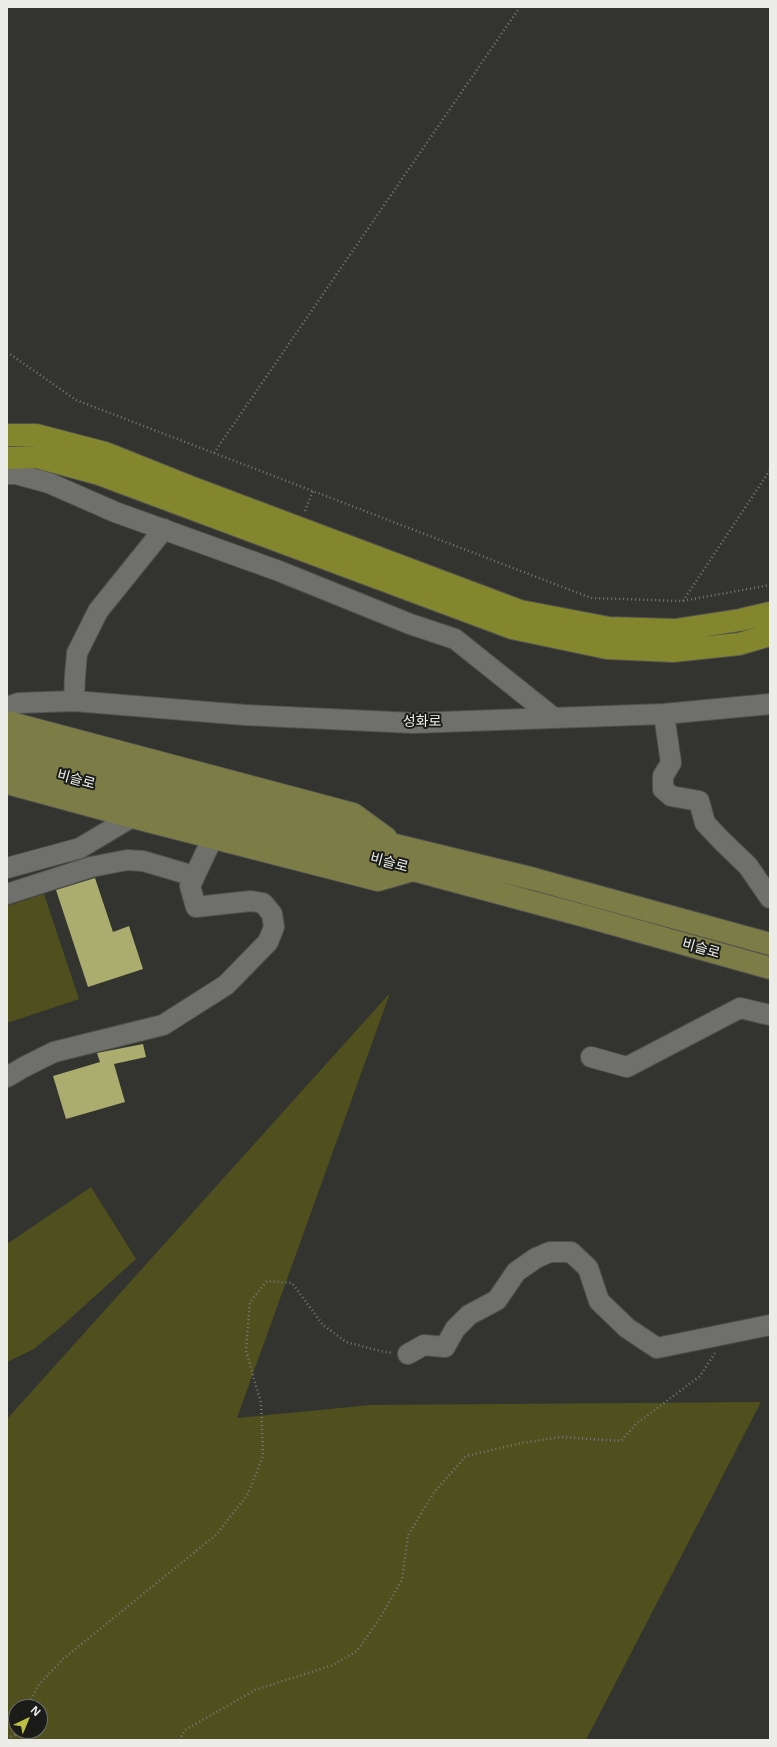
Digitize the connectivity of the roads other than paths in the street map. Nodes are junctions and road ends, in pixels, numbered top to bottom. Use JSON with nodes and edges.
{"nodes":[{"id":1,"x":7,"y":435,"type":"edge"},
{"id":2,"x":7,"y":458,"type":"edge"},
{"id":3,"x":7,"y":474,"type":"edge"},
{"id":4,"x":164,"y":529,"type":"junction"},
{"id":5,"x":770,"y":613,"type":"edge"},
{"id":6,"x":770,"y":635,"type":"edge"},
{"id":7,"x":74,"y":701,"type":"junction"},
{"id":8,"x":11,"y":703,"type":"edge"},
{"id":9,"x":770,"y":704,"type":"edge"},
{"id":10,"x":664,"y":714,"type":"junction"},
{"id":11,"x":554,"y":718,"type":"junction"},
{"id":12,"x":7,"y":722,"type":"edge"},
{"id":13,"x":7,"y":743,"type":"edge"},
{"id":14,"x":7,"y":761,"type":"edge"},
{"id":15,"x":7,"y":783,"type":"edge"},
{"id":16,"x":132,"y":817,"type":"junction"},
{"id":17,"x":279,"y":825,"type":"junction"},
{"id":18,"x":213,"y":837,"type":"junction"},
{"id":19,"x":395,"y":844,"type":"junction"},
{"id":20,"x":7,"y":868,"type":"edge"},
{"id":21,"x":414,"y":870,"type":"junction"},
{"id":22,"x":194,"y":876,"type":"junction"},
{"id":23,"x":7,"y":894,"type":"edge"},
{"id":24,"x":770,"y":898,"type":"edge"},
{"id":25,"x":770,"y":944,"type":"edge"},
{"id":26,"x":770,"y":968,"type":"edge"},
{"id":27,"x":770,"y":1015,"type":"edge"},
{"id":28,"x":591,"y":1057,"type":"dead end"},
{"id":29,"x":7,"y":1077,"type":"edge"},
{"id":30,"x":770,"y":1325,"type":"edge"},
{"id":31,"x":408,"y":1354,"type":"road end"}],
"edges":[{"from":1,"to":5,"type":"highway"},
{"from":2,"to":6,"type":"highway"},
{"from":3,"to":4,"type":"street"},
{"from":4,"to":7,"type":"street"},
{"from":4,"to":11,"type":"street"},
{"from":7,"to":8,"type":"street","name":"성화로"},
{"from":7,"to":11,"type":"street","name":"성화로"},
{"from":9,"to":10,"type":"street","name":"성화로"},
{"from":10,"to":11,"type":"street","name":"성화로"},
{"from":10,"to":24,"type":"street"},
{"from":12,"to":19,"type":"main road"},
{"from":13,"to":17,"type":"main road","name":"비슬로"},
{"from":14,"to":17,"type":"main road","name":"비슬로"},
{"from":15,"to":16,"type":"main road"},
{"from":16,"to":18,"type":"main road"},
{"from":16,"to":20,"type":"street"},
{"from":17,"to":19,"type":"main road","name":"비슬로"},
{"from":17,"to":21,"type":"main road","name":"비슬로"},
{"from":18,"to":21,"type":"main road"},
{"from":18,"to":22,"type":"street"},
{"from":19,"to":25,"type":"main road","name":"비슬로"},
{"from":21,"to":26,"type":"main road","name":"비슬로"},
{"from":22,"to":23,"type":"street"},
{"from":22,"to":29,"type":"street"},
{"from":27,"to":28,"type":"street"},
{"from":30,"to":31,"type":"street"}]}
